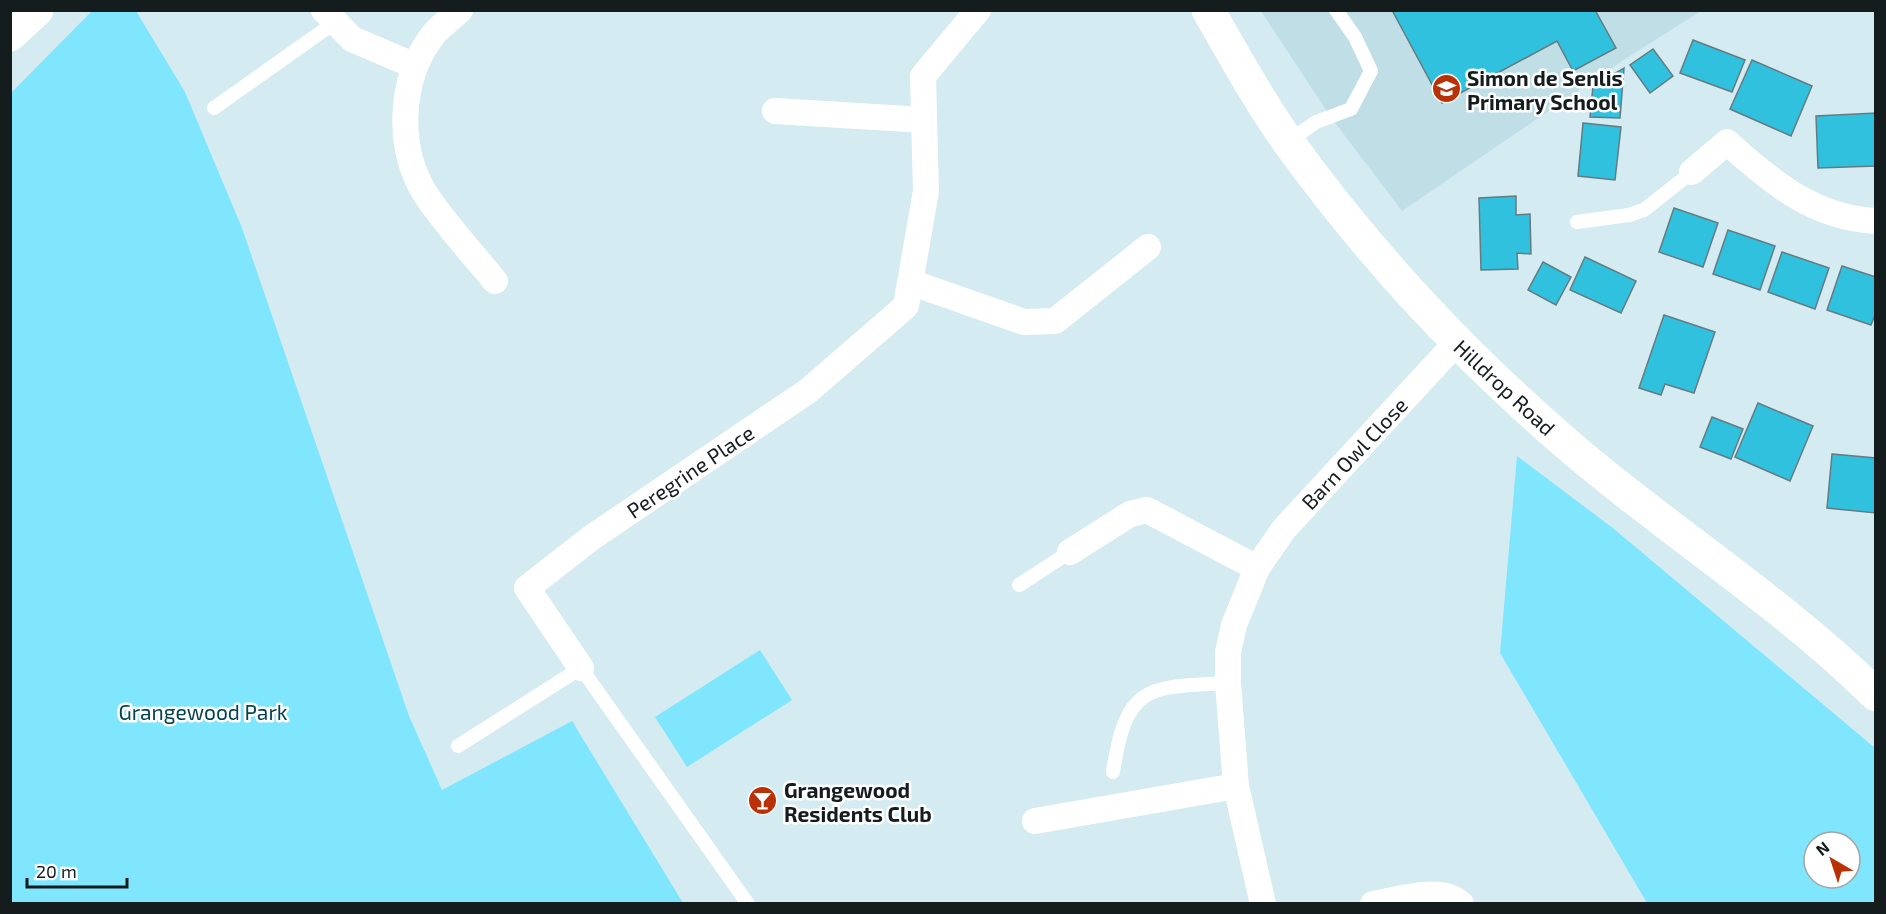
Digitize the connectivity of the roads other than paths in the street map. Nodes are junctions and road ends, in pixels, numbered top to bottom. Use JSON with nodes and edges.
{"nodes":[{"id":1,"x":37,"y":10,"type":"edge"},
{"id":2,"x":460,"y":10,"type":"edge"},
{"id":3,"x":978,"y":10,"type":"edge"},
{"id":4,"x":1208,"y":10,"type":"edge"},
{"id":5,"x":1336,"y":10,"type":"edge"},
{"id":6,"x":329,"y":17,"type":"edge"},
{"id":7,"x":10,"y":35,"type":"edge"},
{"id":8,"x":415,"y":66,"type":"junction"},
{"id":9,"x":214,"y":108,"type":"dead end"},
{"id":10,"x":775,"y":111,"type":"dead end"},
{"id":11,"x":924,"y":120,"type":"junction"},
{"id":12,"x":1288,"y":142,"type":"junction"},
{"id":13,"x":1692,"y":172,"type":"joint"},
{"id":14,"x":1875,"y":221,"type":"edge"},
{"id":15,"x":1577,"y":222,"type":"dead end"},
{"id":16,"x":1148,"y":248,"type":"dead end"},
{"id":17,"x":495,"y":281,"type":"dead end"},
{"id":18,"x":910,"y":282,"type":"junction"},
{"id":19,"x":1456,"y":343,"type":"junction"},
{"id":20,"x":1070,"y":552,"type":"joint"},
{"id":21,"x":1257,"y":568,"type":"junction"},
{"id":22,"x":1018,"y":585,"type":"dead end"},
{"id":23,"x":581,"y":668,"type":"junction"},
{"id":24,"x":1228,"y":683,"type":"junction"},
{"id":25,"x":1875,"y":695,"type":"edge"},
{"id":26,"x":459,"y":746,"type":"dead end"},
{"id":27,"x":1113,"y":772,"type":"dead end"},
{"id":28,"x":1236,"y":786,"type":"junction"},
{"id":29,"x":1035,"y":820,"type":"dead end"},
{"id":30,"x":748,"y":903,"type":"edge"},
{"id":31,"x":1263,"y":903,"type":"edge"},
{"id":32,"x":1373,"y":903,"type":"edge"},
{"id":33,"x":1461,"y":903,"type":"edge"}],
"edges":[{"from":1,"to":7,"type":"street"},
{"from":2,"to":8,"type":"street"},
{"from":3,"to":11,"type":"street","name":"Peregrine Place"},
{"from":4,"to":12,"type":"street","name":"Hilldrop Road"},
{"from":5,"to":12,"type":"lane"},
{"from":6,"to":8,"type":"street"},
{"from":6,"to":9,"type":"lane"},
{"from":8,"to":17,"type":"street"},
{"from":10,"to":11,"type":"street"},
{"from":11,"to":18,"type":"street","name":"Peregrine Place"},
{"from":12,"to":19,"type":"street","name":"Hilldrop Road"},
{"from":13,"to":14,"type":"street"},
{"from":13,"to":15,"type":"lane"},
{"from":16,"to":18,"type":"street"},
{"from":18,"to":23,"type":"street","name":"Peregrine Place"},
{"from":19,"to":21,"type":"street","name":"Barn Owl Close"},
{"from":19,"to":25,"type":"street","name":"Hilldrop Road"},
{"from":20,"to":21,"type":"street"},
{"from":20,"to":22,"type":"lane"},
{"from":21,"to":24,"type":"street","name":"Barn Owl Close"},
{"from":23,"to":26,"type":"lane"},
{"from":23,"to":30,"type":"lane"},
{"from":24,"to":27,"type":"lane"},
{"from":24,"to":28,"type":"street","name":"Barn Owl Close"},
{"from":28,"to":29,"type":"street"},
{"from":28,"to":31,"type":"street","name":"Barn Owl Close"},
{"from":32,"to":33,"type":"street"}]}
